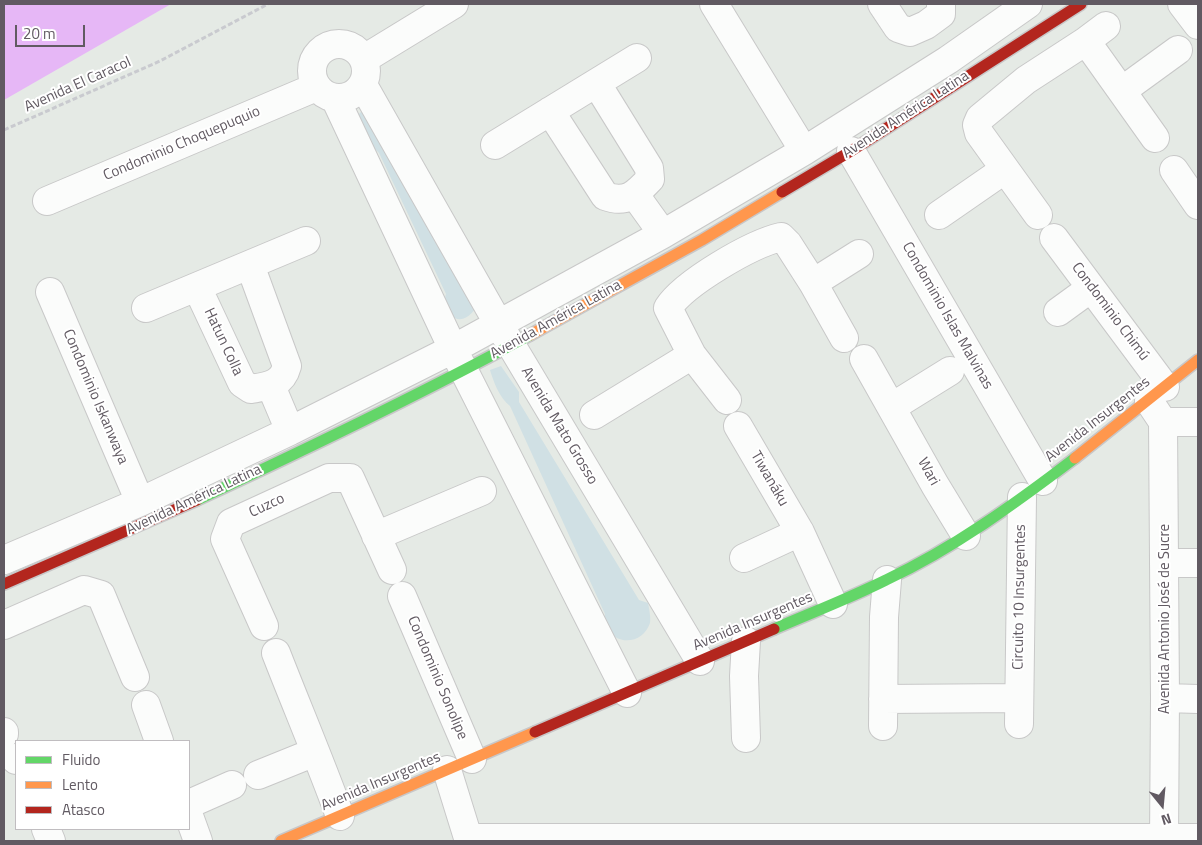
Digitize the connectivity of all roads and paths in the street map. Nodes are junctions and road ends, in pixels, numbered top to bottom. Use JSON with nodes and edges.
{"nodes":[{"id":1,"x":268,"y":4,"type":"edge"},
{"id":2,"x":454,"y":4,"type":"edge"},
{"id":3,"x":714,"y":4,"type":"edge"},
{"id":4,"x":882,"y":4,"type":"edge"},
{"id":5,"x":1028,"y":4,"type":"edge"},
{"id":6,"x":1081,"y":4,"type":"edge"},
{"id":7,"x":1182,"y":4,"type":"edge"},
{"id":8,"x":934,"y":14,"type":"edge"},
{"id":9,"x":1198,"y":25,"type":"edge"},
{"id":10,"x":1008,"y":50,"type":"junction"},
{"id":11,"x":1178,"y":50,"type":"dead end"},
{"id":12,"x":637,"y":58,"type":"dead end"},
{"id":13,"x":948,"y":60,"type":"junction"},
{"id":14,"x":363,"y":72,"type":"junction"},
{"id":15,"x":1026,"y":80,"type":"junction"},
{"id":16,"x":597,"y":84,"type":"junction"},
{"id":17,"x":1123,"y":90,"type":"junction"},
{"id":18,"x":325,"y":93,"type":"junction"},
{"id":19,"x":550,"y":111,"type":"junction"},
{"id":20,"x":4,"y":130,"type":"edge"},
{"id":21,"x":1155,"y":138,"type":"dead end"},
{"id":22,"x":495,"y":145,"type":"dead end"},
{"id":23,"x":804,"y":151,"type":"junction"},
{"id":24,"x":851,"y":151,"type":"junction"},
{"id":25,"x":1004,"y":170,"type":"junction"},
{"id":26,"x":1174,"y":170,"type":"dead end"},
{"id":27,"x":635,"y":195,"type":"junction"},
{"id":28,"x":47,"y":201,"type":"dead end"},
{"id":29,"x":1198,"y":204,"type":"edge"},
{"id":30,"x":939,"y":214,"type":"dead end"},
{"id":31,"x":1038,"y":215,"type":"dead end"},
{"id":32,"x":663,"y":234,"type":"junction"},
{"id":33,"x":1054,"y":238,"type":"dead end"},
{"id":34,"x":306,"y":241,"type":"dead end"},
{"id":35,"x":710,"y":251,"type":"junction"},
{"id":36,"x":859,"y":254,"type":"dead end"},
{"id":37,"x":250,"y":265,"type":"junction"},
{"id":38,"x":813,"y":282,"type":"junction"},
{"id":39,"x":197,"y":287,"type":"junction"},
{"id":40,"x":1091,"y":288,"type":"junction"},
{"id":41,"x":50,"y":292,"type":"dead end"},
{"id":42,"x":146,"y":308,"type":"dead end"},
{"id":43,"x":1058,"y":312,"type":"dead end"},
{"id":44,"x":504,"y":334,"type":"junction"},
{"id":45,"x":844,"y":338,"type":"dead end"},
{"id":46,"x":692,"y":355,"type":"junction"},
{"id":47,"x":864,"y":358,"type":"dead end"},
{"id":48,"x":459,"y":360,"type":"junction"},
{"id":49,"x":1198,"y":360,"type":"edge"},
{"id":50,"x":950,"y":370,"type":"dead end"},
{"id":51,"x":271,"y":386,"type":"junction"},
{"id":52,"x":727,"y":400,"type":"dead end"},
{"id":53,"x":1159,"y":404,"type":"junction"},
{"id":54,"x":892,"y":408,"type":"junction"},
{"id":55,"x":594,"y":415,"type":"dead end"},
{"id":56,"x":1198,"y":422,"type":"edge"},
{"id":57,"x":738,"y":426,"type":"dead end"},
{"id":58,"x":290,"y":431,"type":"junction"},
{"id":59,"x":272,"y":465,"type":"junction"},
{"id":60,"x":1032,"y":489,"type":"junction"},
{"id":61,"x":482,"y":491,"type":"dead end"},
{"id":62,"x":290,"y":495,"type":"junction"},
{"id":63,"x":140,"y":502,"type":"junction"},
{"id":64,"x":800,"y":532,"type":"junction"},
{"id":65,"x":376,"y":536,"type":"junction"},
{"id":66,"x":966,"y":536,"type":"junction"},
{"id":67,"x":744,"y":558,"type":"dead end"},
{"id":68,"x":1165,"y":563,"type":"junction"},
{"id":69,"x":1198,"y":564,"type":"edge"},
{"id":70,"x":392,"y":570,"type":"dead end"},
{"id":71,"x":6,"y":575,"type":"edge"},
{"id":72,"x":886,"y":580,"type":"junction"},
{"id":73,"x":402,"y":596,"type":"dead end"},
{"id":74,"x":833,"y":604,"type":"junction"},
{"id":75,"x":14,"y":620,"type":"edge"},
{"id":76,"x":264,"y":626,"type":"dead end"},
{"id":77,"x":746,"y":641,"type":"junction"},
{"id":78,"x":276,"y":653,"type":"dead end"},
{"id":79,"x":700,"y":661,"type":"junction"},
{"id":80,"x":135,"y":677,"type":"dead end"},
{"id":81,"x":627,"y":693,"type":"junction"},
{"id":82,"x":1019,"y":698,"type":"junction"},
{"id":83,"x":1165,"y":698,"type":"junction"},
{"id":84,"x":1198,"y":699,"type":"edge"},
{"id":85,"x":146,"y":705,"type":"dead end"},
{"id":86,"x":1019,"y":724,"type":"dead end"},
{"id":87,"x":746,"y":738,"type":"dead end"},
{"id":88,"x":159,"y":740,"type":"edge"},
{"id":89,"x":314,"y":752,"type":"junction"},
{"id":90,"x":472,"y":760,"type":"junction"},
{"id":91,"x":447,"y":770,"type":"junction"},
{"id":92,"x":258,"y":775,"type":"dead end"},
{"id":93,"x":232,"y":785,"type":"dead end"},
{"id":94,"x":190,"y":804,"type":"edge"},
{"id":95,"x":190,"y":819,"type":"edge"},
{"id":96,"x":326,"y":827,"type":"edge"},
{"id":97,"x":1198,"y":838,"type":"edge"},
{"id":98,"x":606,"y":839,"type":"edge"},
{"id":99,"x":744,"y":839,"type":"edge"},
{"id":100,"x":469,"y":840,"type":"edge"},
{"id":101,"x":883,"y":840,"type":"edge"},
{"id":102,"x":1016,"y":840,"type":"edge"},
{"id":103,"x":1164,"y":840,"type":"edge"},
{"id":104,"x":198,"y":841,"type":"edge"},
{"id":105,"x":281,"y":841,"type":"edge"}],
"edges":[{"from":1,"to":20,"type":"path","name":"Avenida El Caracol"},
{"from":2,"to":14,"type":"street"},
{"from":3,"to":23,"type":"street"},
{"from":4,"to":8,"type":"street"},
{"from":5,"to":13,"type":"street","name":"Avenida América Latina"},
{"from":6,"to":10,"type":"street","name":"Avenida América Latina"},
{"from":7,"to":9,"type":"street"},
{"from":8,"to":13,"type":"street"},
{"from":10,"to":15,"type":"street"},
{"from":10,"to":24,"type":"street","name":"Avenida América Latina"},
{"from":11,"to":17,"type":"street"},
{"from":12,"to":16,"type":"street"},
{"from":13,"to":23,"type":"street","name":"Avenida América Latina"},
{"from":14,"to":18,"type":"street"},
{"from":14,"to":18,"type":"street","name":"Avenida Mato Grosso"},
{"from":14,"to":44,"type":"street","name":"Avenida Mato Grosso"},
{"from":15,"to":17,"type":"street"},
{"from":15,"to":25,"type":"street"},
{"from":16,"to":19,"type":"street"},
{"from":16,"to":27,"type":"street"},
{"from":17,"to":21,"type":"street"},
{"from":18,"to":28,"type":"street","name":"Condominio Choquepuquio"},
{"from":18,"to":48,"type":"street","name":"Avenida Mato Grosso"},
{"from":19,"to":22,"type":"street"},
{"from":19,"to":27,"type":"street"},
{"from":23,"to":32,"type":"street","name":"Avenida América Latina"},
{"from":24,"to":35,"type":"street","name":"Avenida América Latina"},
{"from":24,"to":60,"type":"street","name":"Condominio Islas Malvinas"},
{"from":25,"to":30,"type":"street"},
{"from":25,"to":31,"type":"street"},
{"from":26,"to":29,"type":"street"},
{"from":27,"to":32,"type":"street"},
{"from":32,"to":44,"type":"street","name":"Avenida América Latina"},
{"from":33,"to":40,"type":"street","name":"Condominio Chimú"},
{"from":34,"to":37,"type":"street"},
{"from":35,"to":38,"type":"street"},
{"from":35,"to":44,"type":"street","name":"Avenida América Latina"},
{"from":35,"to":46,"type":"street"},
{"from":36,"to":38,"type":"street"},
{"from":37,"to":39,"type":"street"},
{"from":37,"to":51,"type":"street"},
{"from":38,"to":45,"type":"street"},
{"from":39,"to":42,"type":"street"},
{"from":39,"to":51,"type":"street","name":"Hatun Colla"},
{"from":40,"to":43,"type":"street"},
{"from":40,"to":53,"type":"street","name":"Condominio Chimú"},
{"from":41,"to":63,"type":"street","name":"Condominio Iskanwaya"},
{"from":44,"to":48,"type":"street","name":"Avenida América Latina"},
{"from":44,"to":79,"type":"street","name":"Avenida Mato Grosso"},
{"from":46,"to":52,"type":"street"},
{"from":46,"to":55,"type":"street"},
{"from":47,"to":54,"type":"street","name":"Wari"},
{"from":48,"to":58,"type":"street","name":"Avenida América Latina"},
{"from":48,"to":59,"type":"street","name":"Avenida América Latina"},
{"from":48,"to":81,"type":"street","name":"Avenida Mato Grosso"},
{"from":49,"to":53,"type":"street","name":"Avenida Insurgentes"},
{"from":50,"to":54,"type":"street"},
{"from":51,"to":58,"type":"street"},
{"from":53,"to":56,"type":"street"},
{"from":53,"to":60,"type":"street","name":"Avenida Insurgentes"},
{"from":53,"to":68,"type":"street","name":"Avenida Antonio José de Sucre"},
{"from":54,"to":66,"type":"street","name":"Wari"},
{"from":57,"to":64,"type":"street","name":"Tiwanáku"},
{"from":58,"to":63,"type":"street","name":"Avenida América Latina"},
{"from":59,"to":62,"type":"street"},
{"from":59,"to":71,"type":"street","name":"Avenida América Latina"},
{"from":60,"to":66,"type":"street","name":"Avenida Insurgentes"},
{"from":60,"to":82,"type":"street","name":"Circuito 10 Insurgentes"},
{"from":61,"to":65,"type":"street"},
{"from":62,"to":65,"type":"street","name":"Cuzco"},
{"from":62,"to":76,"type":"street","name":"Cuzco"},
{"from":63,"to":71,"type":"street","name":"Avenida América Latina"},
{"from":64,"to":67,"type":"street"},
{"from":64,"to":74,"type":"street","name":"Tiwanáku"},
{"from":65,"to":70,"type":"street","name":"Cuzco"},
{"from":66,"to":72,"type":"street","name":"Avenida Insurgentes"},
{"from":68,"to":69,"type":"street"},
{"from":68,"to":83,"type":"street","name":"Avenida Antonio José de Sucre"},
{"from":71,"to":75,"type":"street"},
{"from":72,"to":74,"type":"street","name":"Avenida Insurgentes"},
{"from":72,"to":82,"type":"street"},
{"from":73,"to":90,"type":"street","name":"Condominio Sonolipe"},
{"from":74,"to":77,"type":"street","name":"Avenida Insurgentes"},
{"from":75,"to":80,"type":"street"},
{"from":77,"to":79,"type":"street","name":"Avenida Insurgentes"},
{"from":77,"to":87,"type":"street"},
{"from":78,"to":89,"type":"street"},
{"from":79,"to":81,"type":"street","name":"Avenida Insurgentes"},
{"from":81,"to":90,"type":"street","name":"Avenida Insurgentes"},
{"from":82,"to":86,"type":"street","name":"Circuito 10 Insurgentes"},
{"from":83,"to":84,"type":"street"},
{"from":83,"to":103,"type":"street","name":"Avenida Antonio José de Sucre"},
{"from":85,"to":88,"type":"street"},
{"from":89,"to":92,"type":"street"},
{"from":89,"to":96,"type":"street"},
{"from":90,"to":91,"type":"street","name":"Avenida Insurgentes"},
{"from":91,"to":96,"type":"street","name":"Avenida Insurgentes"},
{"from":91,"to":100,"type":"street"},
{"from":93,"to":94,"type":"street"},
{"from":95,"to":104,"type":"street"},
{"from":96,"to":105,"type":"street","name":"Avenida Insurgentes"},
{"from":97,"to":103,"type":"street"},
{"from":98,"to":99,"type":"street"},
{"from":98,"to":100,"type":"street"},
{"from":99,"to":101,"type":"street"},
{"from":101,"to":102,"type":"street"},
{"from":102,"to":103,"type":"street"}]}
